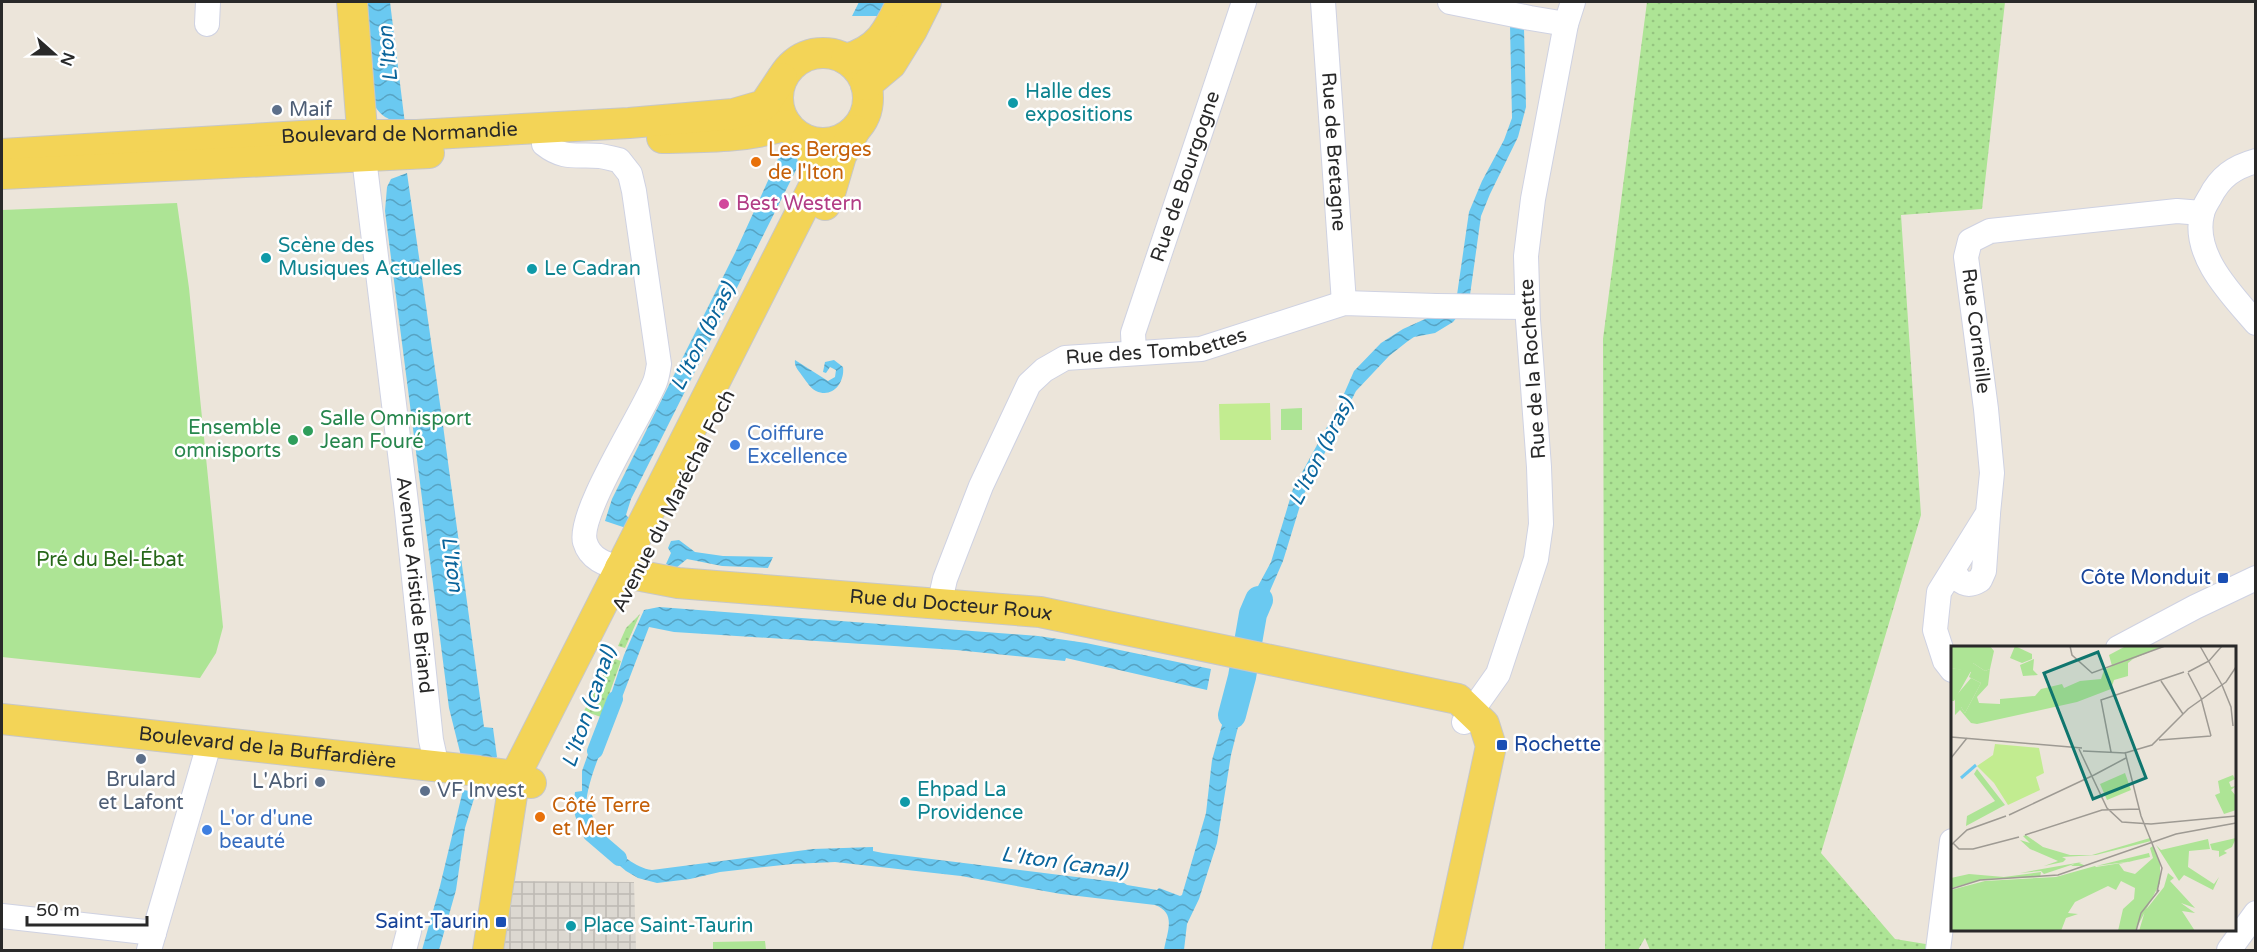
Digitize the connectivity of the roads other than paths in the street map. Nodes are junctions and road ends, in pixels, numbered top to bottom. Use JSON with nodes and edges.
{"nodes":[{"id":1,"x":352,"y":2,"type":"edge"},
{"id":2,"x":902,"y":2,"type":"edge"},
{"id":3,"x":926,"y":2,"type":"edge"},
{"id":4,"x":1245,"y":2,"type":"edge"},
{"id":5,"x":1323,"y":2,"type":"edge"},
{"id":6,"x":1450,"y":2,"type":"edge"},
{"id":7,"x":1570,"y":13,"type":"edge"},
{"id":8,"x":846,"y":58,"type":"junction"},
{"id":9,"x":782,"y":78,"type":"junction"},
{"id":10,"x":866,"y":85,"type":"junction"},
{"id":11,"x":855,"y":130,"type":"junction"},
{"id":12,"x":796,"y":132,"type":"junction"},
{"id":13,"x":544,"y":144,"type":"junction"},
{"id":14,"x":363,"y":146,"type":"junction"},
{"id":15,"x":2,"y":153,"type":"edge"},
{"id":16,"x":2256,"y":161,"type":"edge"},
{"id":17,"x":2,"y":174,"type":"edge"},
{"id":18,"x":2202,"y":213,"type":"junction"},
{"id":19,"x":1344,"y":303,"type":"junction"},
{"id":20,"x":1527,"y":307,"type":"junction"},
{"id":21,"x":2256,"y":322,"type":"edge"},
{"id":22,"x":1134,"y":352,"type":"junction"},
{"id":23,"x":628,"y":572,"type":"junction"},
{"id":24,"x":2256,"y":578,"type":"edge"},
{"id":25,"x":939,"y":605,"type":"junction"},
{"id":26,"x":2122,"y":646,"type":"edge"},
{"id":27,"x":1951,"y":668,"type":"edge"},
{"id":28,"x":1468,"y":717,"type":"junction"},
{"id":29,"x":2,"y":718,"type":"edge"},
{"id":30,"x":210,"y":741,"type":"junction"},
{"id":31,"x":451,"y":761,"type":"junction"},
{"id":32,"x":523,"y":780,"type":"junction"},
{"id":33,"x":1951,"y":856,"type":"edge"},
{"id":34,"x":2256,"y":913,"type":"edge"},
{"id":35,"x":2,"y":916,"type":"edge"},
{"id":36,"x":152,"y":942,"type":"edge"},
{"id":37,"x":488,"y":951,"type":"edge"},
{"id":38,"x":1446,"y":951,"type":"edge"},
{"id":39,"x":1938,"y":951,"type":"edge"},
{"id":40,"x":2229,"y":951,"type":"edge"}],
"edges":[{"from":1,"to":14,"type":"main road","name":"Avenue Aristide Briand"},
{"from":2,"to":8,"type":"main road"},
{"from":3,"to":10,"type":"main road"},
{"from":4,"to":22,"type":"street","name":"Rue de Bourgogne"},
{"from":5,"to":19,"type":"street","name":"Rue de Bretagne"},
{"from":6,"to":7,"type":"street"},
{"from":7,"to":20,"type":"street","name":"Rue de la Rochette"},
{"from":8,"to":9,"type":"main road"},
{"from":8,"to":10,"type":"main road"},
{"from":9,"to":12,"type":"main road"},
{"from":9,"to":14,"type":"main road","name":"Boulevard de Normandie"},
{"from":10,"to":11,"type":"main road"},
{"from":11,"to":12,"type":"main road"},
{"from":11,"to":23,"type":"main road","name":"Avenue du Maréchal Foch"},
{"from":12,"to":13,"type":"main road","name":"Boulevard de Normandie"},
{"from":12,"to":23,"type":"main road","name":"Avenue du Maréchal Foch"},
{"from":13,"to":14,"type":"main road","name":"Boulevard de Normandie"},
{"from":13,"to":23,"type":"street"},
{"from":14,"to":15,"type":"main road","name":"Boulevard de Normandie"},
{"from":14,"to":17,"type":"main road","name":"Boulevard de Normandie"},
{"from":14,"to":31,"type":"street","name":"Avenue Aristide Briand"},
{"from":16,"to":18,"type":"street"},
{"from":18,"to":21,"type":"street"},
{"from":18,"to":27,"type":"street","name":"Rue Corneille"},
{"from":19,"to":20,"type":"street","name":"Rue des Tombettes"},
{"from":19,"to":22,"type":"street","name":"Rue des Tombettes"},
{"from":20,"to":28,"type":"street","name":"Rue de la Rochette"},
{"from":22,"to":25,"type":"street","name":"Rue des Tombettes"},
{"from":23,"to":25,"type":"main road","name":"Rue du Docteur Roux"},
{"from":23,"to":32,"type":"main road","name":"Avenue du Maréchal Foch"},
{"from":24,"to":26,"type":"street"},
{"from":25,"to":28,"type":"main road","name":"Rue du Docteur Roux"},
{"from":28,"to":38,"type":"main road"},
{"from":29,"to":30,"type":"main road","name":"Boulevard de la Buffardière"},
{"from":30,"to":31,"type":"main road","name":"Boulevard de la Buffardière"},
{"from":30,"to":36,"type":"street"},
{"from":31,"to":32,"type":"main road","name":"Boulevard de la Buffardière"},
{"from":32,"to":37,"type":"main road","name":"Avenue du Maréchal Foch"},
{"from":33,"to":39,"type":"street"},
{"from":34,"to":40,"type":"street"},
{"from":35,"to":36,"type":"street"}]}
